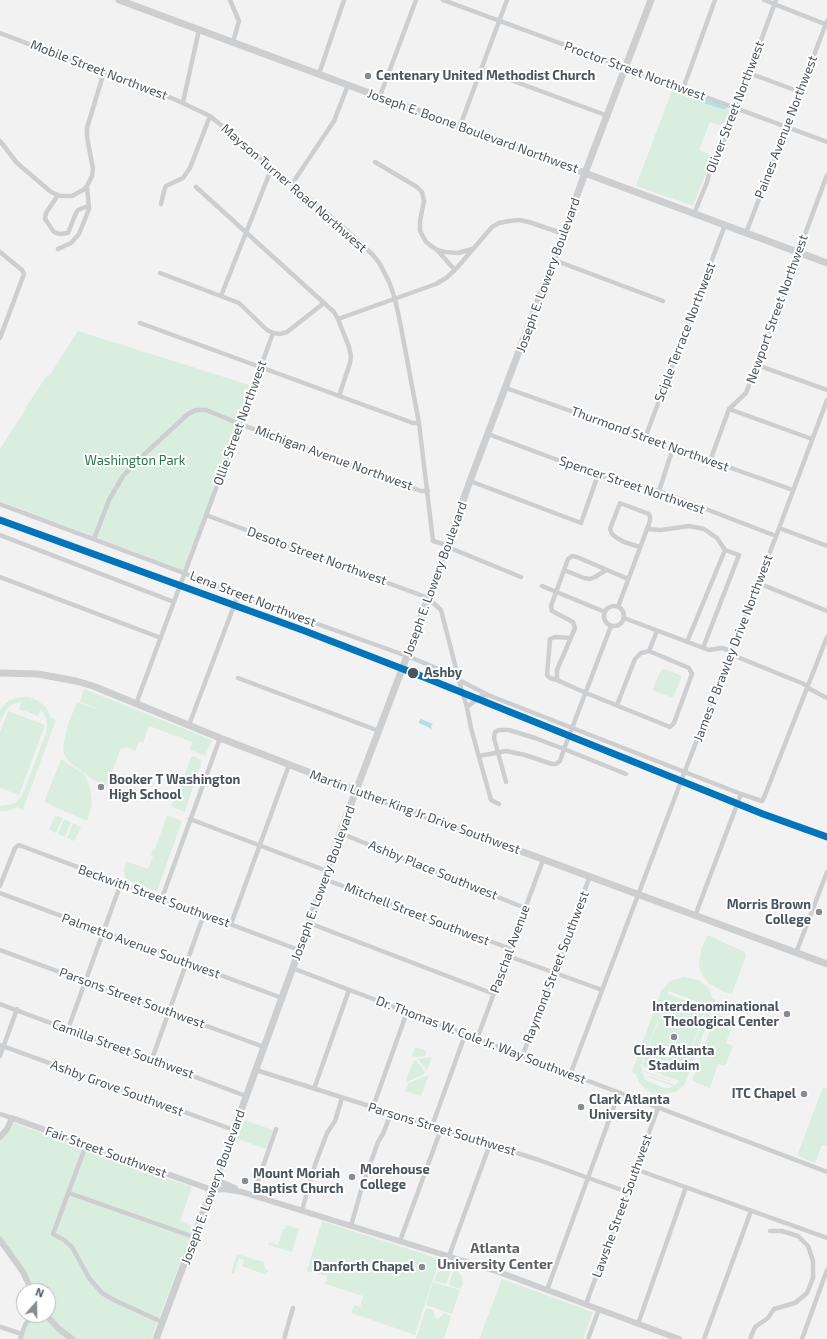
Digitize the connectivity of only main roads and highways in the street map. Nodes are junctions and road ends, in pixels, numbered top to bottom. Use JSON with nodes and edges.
{"nodes":[{"id":1,"x":651,"y":0,"type":"edge"},
{"id":2,"x":123,"y":1,"type":"edge"},
{"id":3,"x":585,"y":172,"type":"junction"},
{"id":4,"x":827,"y":263,"type":"edge"},
{"id":5,"x":0,"y":673,"type":"edge"},
{"id":6,"x":357,"y":791,"type":"junction"},
{"id":7,"x":827,"y":964,"type":"edge"},
{"id":8,"x":156,"y":1339,"type":"edge"}],
"edges":[{"from":1,"to":3,"type":"main road","name":"Joseph E. Lowery Boulevard"},
{"from":2,"to":3,"type":"main road","name":"Joseph E. Boone Boulevard Northwest"},
{"from":3,"to":4,"type":"main road","name":"Joseph E. Boone Boulevard Northwest"},
{"from":3,"to":6,"type":"main road","name":"Joseph E. Lowery Boulevard"},
{"from":5,"to":6,"type":"main road","name":"Martin Luther King Jr Drive Southwest"},
{"from":6,"to":7,"type":"main road","name":"Martin Luther King Jr Drive Southwest"},
{"from":6,"to":8,"type":"main road","name":"Joseph E. Lowery Boulevard"}]}
